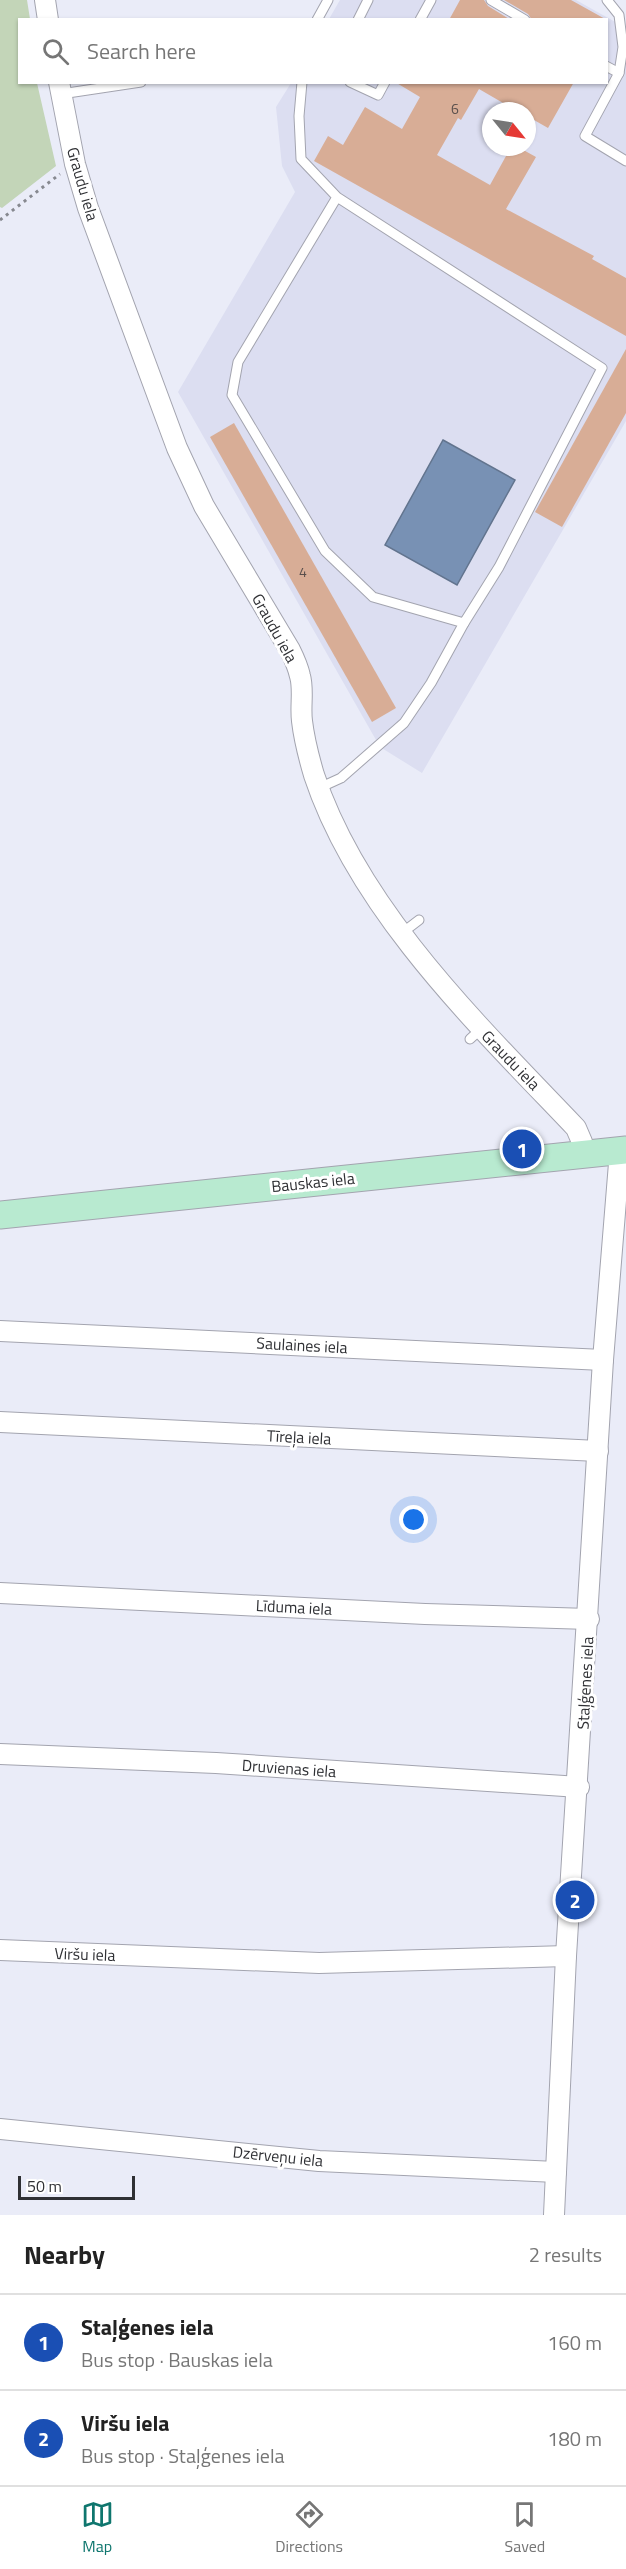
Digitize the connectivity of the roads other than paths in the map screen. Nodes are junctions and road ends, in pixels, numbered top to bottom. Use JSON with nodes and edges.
{"nodes":[{"id":1,"x":45,"y":0,"type":"edge"},
{"id":2,"x":328,"y":0,"type":"edge"},
{"id":3,"x":368,"y":0,"type":"edge"},
{"id":4,"x":431,"y":0,"type":"edge"},
{"id":5,"x":491,"y":0,"type":"edge"},
{"id":6,"x":607,"y":0,"type":"edge"},
{"id":7,"x":48,"y":18,"type":"edge"},
{"id":8,"x":318,"y":18,"type":"edge"},
{"id":9,"x":359,"y":18,"type":"edge"},
{"id":10,"x":421,"y":18,"type":"edge"},
{"id":11,"x":522,"y":18,"type":"edge"},
{"id":12,"x":608,"y":67,"type":"edge"},
{"id":13,"x":619,"y":73,"type":"junction"},
{"id":14,"x":114,"y":84,"type":"edge"},
{"id":15,"x":302,"y":84,"type":"edge"},
{"id":16,"x":354,"y":84,"type":"edge"},
{"id":17,"x":383,"y":84,"type":"edge"},
{"id":18,"x":60,"y":88,"type":"edge"},
{"id":19,"x":626,"y":161,"type":"edge"},
{"id":20,"x":337,"y":197,"type":"junction"},
{"id":21,"x":464,"y":623,"type":"junction"},
{"id":22,"x":320,"y":788,"type":"junction"},
{"id":23,"x":419,"y":920,"type":"dead end"},
{"id":24,"x":402,"y":933,"type":"junction"},
{"id":25,"x":623,"y":1150,"type":"edge"},
{"id":26,"x":583,"y":1155,"type":"junction"},
{"id":27,"x":0,"y":1215,"type":"edge"},
{"id":28,"x":0,"y":1331,"type":"edge"},
{"id":29,"x":603,"y":1360,"type":"junction"},
{"id":30,"x":0,"y":1422,"type":"edge"},
{"id":31,"x":598,"y":1450,"type":"junction"},
{"id":32,"x":0,"y":1593,"type":"edge"},
{"id":33,"x":589,"y":1619,"type":"junction"},
{"id":34,"x":0,"y":1754,"type":"edge"},
{"id":35,"x":579,"y":1787,"type":"junction"},
{"id":36,"x":0,"y":1950,"type":"edge"},
{"id":37,"x":566,"y":1956,"type":"junction"},
{"id":38,"x":0,"y":2129,"type":"edge"},
{"id":39,"x":556,"y":2172,"type":"junction"},
{"id":40,"x":554,"y":2215,"type":"edge"}],
"edges":[{"from":1,"to":7,"type":"street"},
{"from":2,"to":8,"type":"lane"},
{"from":3,"to":9,"type":"lane"},
{"from":4,"to":10,"type":"lane"},
{"from":5,"to":11,"type":"lane"},
{"from":6,"to":13,"type":"lane"},
{"from":12,"to":13,"type":"lane"},
{"from":13,"to":19,"type":"lane"},
{"from":14,"to":18,"type":"lane"},
{"from":15,"to":20,"type":"lane"},
{"from":16,"to":17,"type":"lane"},
{"from":18,"to":22,"type":"street","name":"Graudu iela"},
{"from":20,"to":21,"type":"lane"},
{"from":20,"to":21,"type":"lane"},
{"from":21,"to":22,"type":"lane"},
{"from":22,"to":24,"type":"street","name":"Graudu iela"},
{"from":23,"to":24,"type":"lane"},
{"from":24,"to":26,"type":"street","name":"Graudu iela"},
{"from":25,"to":26,"type":"street","name":"Bauskas iela"},
{"from":25,"to":29,"type":"street","name":"Staļģenes iela"},
{"from":26,"to":27,"type":"street","name":"Bauskas iela"},
{"from":28,"to":29,"type":"street","name":"Saulaines iela"},
{"from":29,"to":31,"type":"street","name":"Staļģenes iela"},
{"from":30,"to":31,"type":"street","name":"Tīreļa iela"},
{"from":31,"to":33,"type":"street","name":"Staļģenes iela"},
{"from":32,"to":33,"type":"street","name":"Līduma iela"},
{"from":33,"to":35,"type":"street","name":"Staļģenes iela"},
{"from":34,"to":35,"type":"street","name":"Druvienas iela"},
{"from":35,"to":37,"type":"street","name":"Staļģenes iela"},
{"from":36,"to":37,"type":"street","name":"Viršu iela"},
{"from":37,"to":39,"type":"street","name":"Staļģenes iela"},
{"from":38,"to":39,"type":"street","name":"Dzērveņu iela"},
{"from":39,"to":40,"type":"street","name":"Staļģenes iela"}]}
